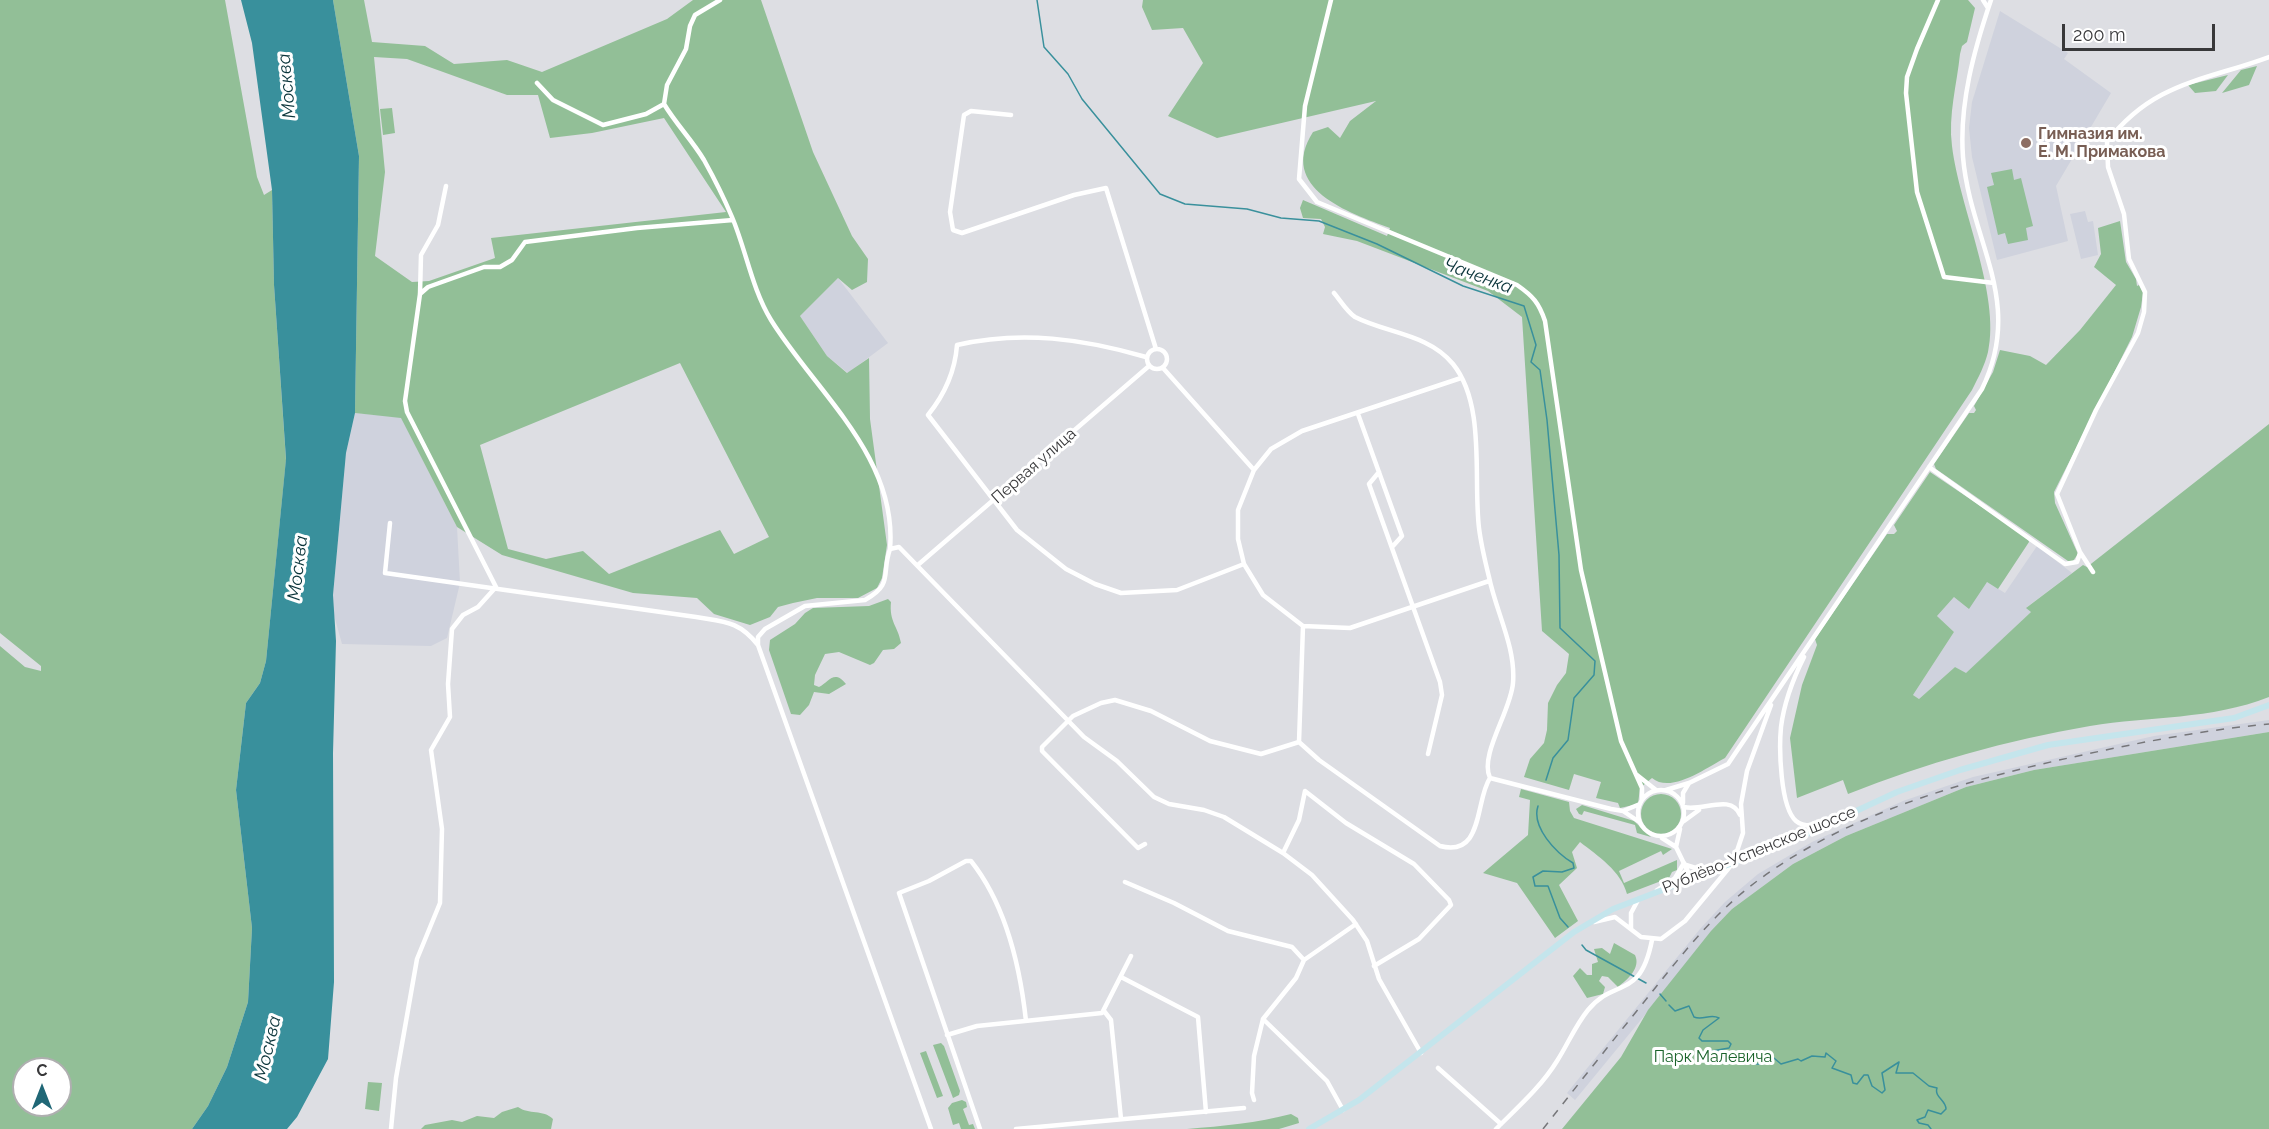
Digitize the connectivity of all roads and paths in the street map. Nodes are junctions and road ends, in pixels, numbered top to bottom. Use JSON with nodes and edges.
{"nodes":[{"id":1,"x":720,"y":0,"type":"edge"},
{"id":2,"x":1331,"y":0,"type":"edge"},
{"id":3,"x":1938,"y":0,"type":"edge"},
{"id":4,"x":1983,"y":0,"type":"edge"},
{"id":5,"x":1991,"y":0,"type":"edge"},
{"id":6,"x":1988,"y":8,"type":"junction"},
{"id":7,"x":2269,"y":57,"type":"edge"},
{"id":8,"x":537,"y":83,"type":"dead end"},
{"id":9,"x":664,"y":104,"type":"junction"},
{"id":10,"x":1011,"y":115,"type":"dead end"},
{"id":11,"x":446,"y":186,"type":"dead end"},
{"id":12,"x":733,"y":220,"type":"junction"},
{"id":13,"x":1994,"y":283,"type":"junction"},
{"id":14,"x":1334,"y":293,"type":"dead end"},
{"id":15,"x":420,"y":294,"type":"junction"},
{"id":16,"x":1156,"y":349,"type":"junction"},
{"id":17,"x":1146,"y":357,"type":"junction"},
{"id":18,"x":1149,"y":366,"type":"junction"},
{"id":19,"x":1163,"y":368,"type":"junction"},
{"id":20,"x":1461,"y":378,"type":"junction"},
{"id":21,"x":1358,"y":414,"type":"junction"},
{"id":22,"x":1929,"y":467,"type":"junction"},
{"id":23,"x":1254,"y":470,"type":"junction"},
{"id":24,"x":1379,"y":472,"type":"junction"},
{"id":25,"x":993,"y":502,"type":"junction"},
{"id":26,"x":390,"y":523,"type":"dead end"},
{"id":27,"x":1393,"y":546,"type":"junction"},
{"id":28,"x":890,"y":549,"type":"junction"},
{"id":29,"x":2080,"y":552,"type":"junction"},
{"id":30,"x":918,"y":564,"type":"junction"},
{"id":31,"x":1244,"y":564,"type":"junction"},
{"id":32,"x":2093,"y":572,"type":"dead end"},
{"id":33,"x":1489,"y":581,"type":"junction"},
{"id":34,"x":496,"y":587,"type":"junction"},
{"id":35,"x":1414,"y":607,"type":"junction"},
{"id":36,"x":1303,"y":626,"type":"junction"},
{"id":37,"x":1810,"y":643,"type":"junction"},
{"id":38,"x":758,"y":645,"type":"junction"},
{"id":39,"x":1775,"y":696,"type":"junction"},
{"id":40,"x":2269,"y":705,"type":"edge"},
{"id":41,"x":1067,"y":720,"type":"junction"},
{"id":42,"x":1299,"y":742,"type":"junction"},
{"id":43,"x":1428,"y":754,"type":"dead end"},
{"id":44,"x":1635,"y":773,"type":"junction"},
{"id":45,"x":1490,"y":778,"type":"junction"},
{"id":46,"x":1689,"y":783,"type":"junction"},
{"id":47,"x":1656,"y":790,"type":"junction"},
{"id":48,"x":1666,"y":790,"type":"junction"},
{"id":49,"x":1641,"y":802,"type":"junction"},
{"id":50,"x":1683,"y":806,"type":"junction"},
{"id":51,"x":1701,"y":809,"type":"junction"},
{"id":52,"x":1623,"y":811,"type":"junction"},
{"id":53,"x":1742,"y":818,"type":"junction"},
{"id":54,"x":1640,"y":822,"type":"junction"},
{"id":55,"x":1834,"y":822,"type":"junction"},
{"id":56,"x":1682,"y":824,"type":"junction"},
{"id":57,"x":1657,"y":836,"type":"junction"},
{"id":58,"x":1145,"y":844,"type":"dead end"},
{"id":59,"x":1676,"y":847,"type":"junction"},
{"id":60,"x":1283,"y":853,"type":"junction"},
{"id":61,"x":1684,"y":863,"type":"junction"},
{"id":62,"x":1728,"y":864,"type":"junction"},
{"id":63,"x":1690,"y":878,"type":"junction"},
{"id":64,"x":1125,"y":882,"type":"dead end"},
{"id":65,"x":1655,"y":892,"type":"junction"},
{"id":66,"x":1640,"y":897,"type":"junction"},
{"id":67,"x":1356,"y":924,"type":"junction"},
{"id":68,"x":1583,"y":926,"type":"junction"},
{"id":69,"x":1631,"y":929,"type":"junction"},
{"id":70,"x":1652,"y":940,"type":"junction"},
{"id":71,"x":1131,"y":956,"type":"dead end"},
{"id":72,"x":1304,"y":960,"type":"junction"},
{"id":73,"x":1374,"y":966,"type":"junction"},
{"id":74,"x":1121,"y":977,"type":"junction"},
{"id":75,"x":1104,"y":1011,"type":"junction"},
{"id":76,"x":1263,"y":1019,"type":"junction"},
{"id":77,"x":1026,"y":1021,"type":"junction"},
{"id":78,"x":947,"y":1035,"type":"junction"},
{"id":79,"x":1421,"y":1053,"type":"junction"},
{"id":80,"x":1438,"y":1068,"type":"dead end"},
{"id":81,"x":1254,"y":1100,"type":"dead end"},
{"id":82,"x":1245,"y":1108,"type":"dead end"},
{"id":83,"x":1343,"y":1110,"type":"junction"},
{"id":84,"x":1206,"y":1112,"type":"junction"},
{"id":85,"x":1121,"y":1119,"type":"junction"},
{"id":86,"x":1501,"y":1124,"type":"junction"},
{"id":87,"x":391,"y":1129,"type":"edge"},
{"id":88,"x":931,"y":1129,"type":"edge"},
{"id":89,"x":980,"y":1129,"type":"edge"},
{"id":90,"x":1016,"y":1129,"type":"edge"},
{"id":91,"x":1309,"y":1129,"type":"edge"},
{"id":92,"x":1496,"y":1129,"type":"edge"}],
"edges":[{"from":1,"to":9,"type":"street"},
{"from":2,"to":44,"type":"street"},
{"from":3,"to":13,"type":"street"},
{"from":4,"to":6,"type":"street"},
{"from":5,"to":6,"type":"street"},
{"from":6,"to":13,"type":"street"},
{"from":7,"to":29,"type":"street"},
{"from":8,"to":9,"type":"street"},
{"from":9,"to":12,"type":"street"},
{"from":10,"to":16,"type":"street"},
{"from":11,"to":15,"type":"street"},
{"from":12,"to":15,"type":"street"},
{"from":12,"to":28,"type":"street"},
{"from":13,"to":22,"type":"street"},
{"from":14,"to":20,"type":"street"},
{"from":15,"to":34,"type":"street"},
{"from":16,"to":17,"type":"street"},
{"from":16,"to":19,"type":"street"},
{"from":17,"to":18,"type":"street"},
{"from":17,"to":25,"type":"street"},
{"from":18,"to":19,"type":"street"},
{"from":18,"to":25,"type":"street","name":"Первая улица"},
{"from":19,"to":23,"type":"street"},
{"from":20,"to":21,"type":"street"},
{"from":20,"to":33,"type":"street"},
{"from":21,"to":23,"type":"street"},
{"from":21,"to":24,"type":"street"},
{"from":22,"to":29,"type":"street"},
{"from":22,"to":37,"type":"street"},
{"from":23,"to":31,"type":"street"},
{"from":24,"to":27,"type":"street"},
{"from":24,"to":27,"type":"street"},
{"from":25,"to":30,"type":"street","name":"Первая улица"},
{"from":25,"to":31,"type":"street"},
{"from":26,"to":34,"type":"street"},
{"from":27,"to":35,"type":"street"},
{"from":28,"to":30,"type":"street"},
{"from":28,"to":38,"type":"street"},
{"from":29,"to":32,"type":"street"},
{"from":30,"to":41,"type":"street"},
{"from":31,"to":36,"type":"street"},
{"from":33,"to":35,"type":"street"},
{"from":33,"to":45,"type":"street"},
{"from":34,"to":38,"type":"street"},
{"from":34,"to":87,"type":"street"},
{"from":35,"to":36,"type":"street"},
{"from":35,"to":43,"type":"street"},
{"from":36,"to":42,"type":"street"},
{"from":37,"to":39,"type":"street"},
{"from":37,"to":55,"type":"street"},
{"from":38,"to":88,"type":"street"},
{"from":39,"to":46,"type":"street"},
{"from":39,"to":53,"type":"street"},
{"from":40,"to":55,"type":"main road","name":"Рублёво-Успенское шоссе"},
{"from":41,"to":42,"type":"street"},
{"from":41,"to":58,"type":"street"},
{"from":41,"to":60,"type":"street"},
{"from":42,"to":45,"type":"street"},
{"from":44,"to":47,"type":"street"},
{"from":44,"to":49,"type":"street"},
{"from":45,"to":52,"type":"street"},
{"from":46,"to":48,"type":"street"},
{"from":46,"to":50,"type":"street"},
{"from":47,"to":48,"type":"street"},
{"from":47,"to":49,"type":"street"},
{"from":48,"to":50,"type":"street"},
{"from":49,"to":52,"type":"street"},
{"from":49,"to":54,"type":"street"},
{"from":50,"to":51,"type":"street"},
{"from":50,"to":56,"type":"street"},
{"from":51,"to":53,"type":"street"},
{"from":51,"to":56,"type":"street"},
{"from":52,"to":54,"type":"street"},
{"from":53,"to":70,"type":"street"},
{"from":54,"to":57,"type":"street"},
{"from":55,"to":62,"type":"main road","name":"Рублёво-Успенское шоссе"},
{"from":56,"to":57,"type":"street"},
{"from":56,"to":59,"type":"street"},
{"from":57,"to":59,"type":"street"},
{"from":59,"to":61,"type":"street"},
{"from":60,"to":67,"type":"street"},
{"from":60,"to":73,"type":"street"},
{"from":61,"to":62,"type":"street"},
{"from":61,"to":63,"type":"street"},
{"from":61,"to":65,"type":"street"},
{"from":62,"to":63,"type":"main road","name":"Рублёво-Успенское шоссе"},
{"from":63,"to":65,"type":"main road","name":"Рублёво-Успенское шоссе"},
{"from":64,"to":72,"type":"street"},
{"from":65,"to":66,"type":"main road","name":"Рублёво-Успенское шоссе"},
{"from":66,"to":68,"type":"main road","name":"Рублёво-Успенское шоссе"},
{"from":66,"to":69,"type":"street"},
{"from":67,"to":72,"type":"street"},
{"from":67,"to":73,"type":"street"},
{"from":68,"to":69,"type":"street"},
{"from":68,"to":79,"type":"main road","name":"Рублёво-Успенское шоссе"},
{"from":69,"to":70,"type":"street"},
{"from":70,"to":86,"type":"street"},
{"from":71,"to":74,"type":"street"},
{"from":72,"to":76,"type":"street"},
{"from":73,"to":79,"type":"street"},
{"from":74,"to":75,"type":"street"},
{"from":74,"to":84,"type":"street"},
{"from":75,"to":77,"type":"street"},
{"from":75,"to":85,"type":"street"},
{"from":76,"to":81,"type":"street"},
{"from":76,"to":83,"type":"street"},
{"from":77,"to":78,"type":"street"},
{"from":77,"to":78,"type":"street"},
{"from":78,"to":89,"type":"street"},
{"from":79,"to":83,"type":"main road","name":"Рублёво-Успенское шоссе"},
{"from":80,"to":86,"type":"street"},
{"from":82,"to":84,"type":"street"},
{"from":83,"to":91,"type":"main road","name":"Рублёво-Успенское шоссе"},
{"from":84,"to":85,"type":"street"},
{"from":85,"to":90,"type":"street"},
{"from":86,"to":92,"type":"street"}]}
